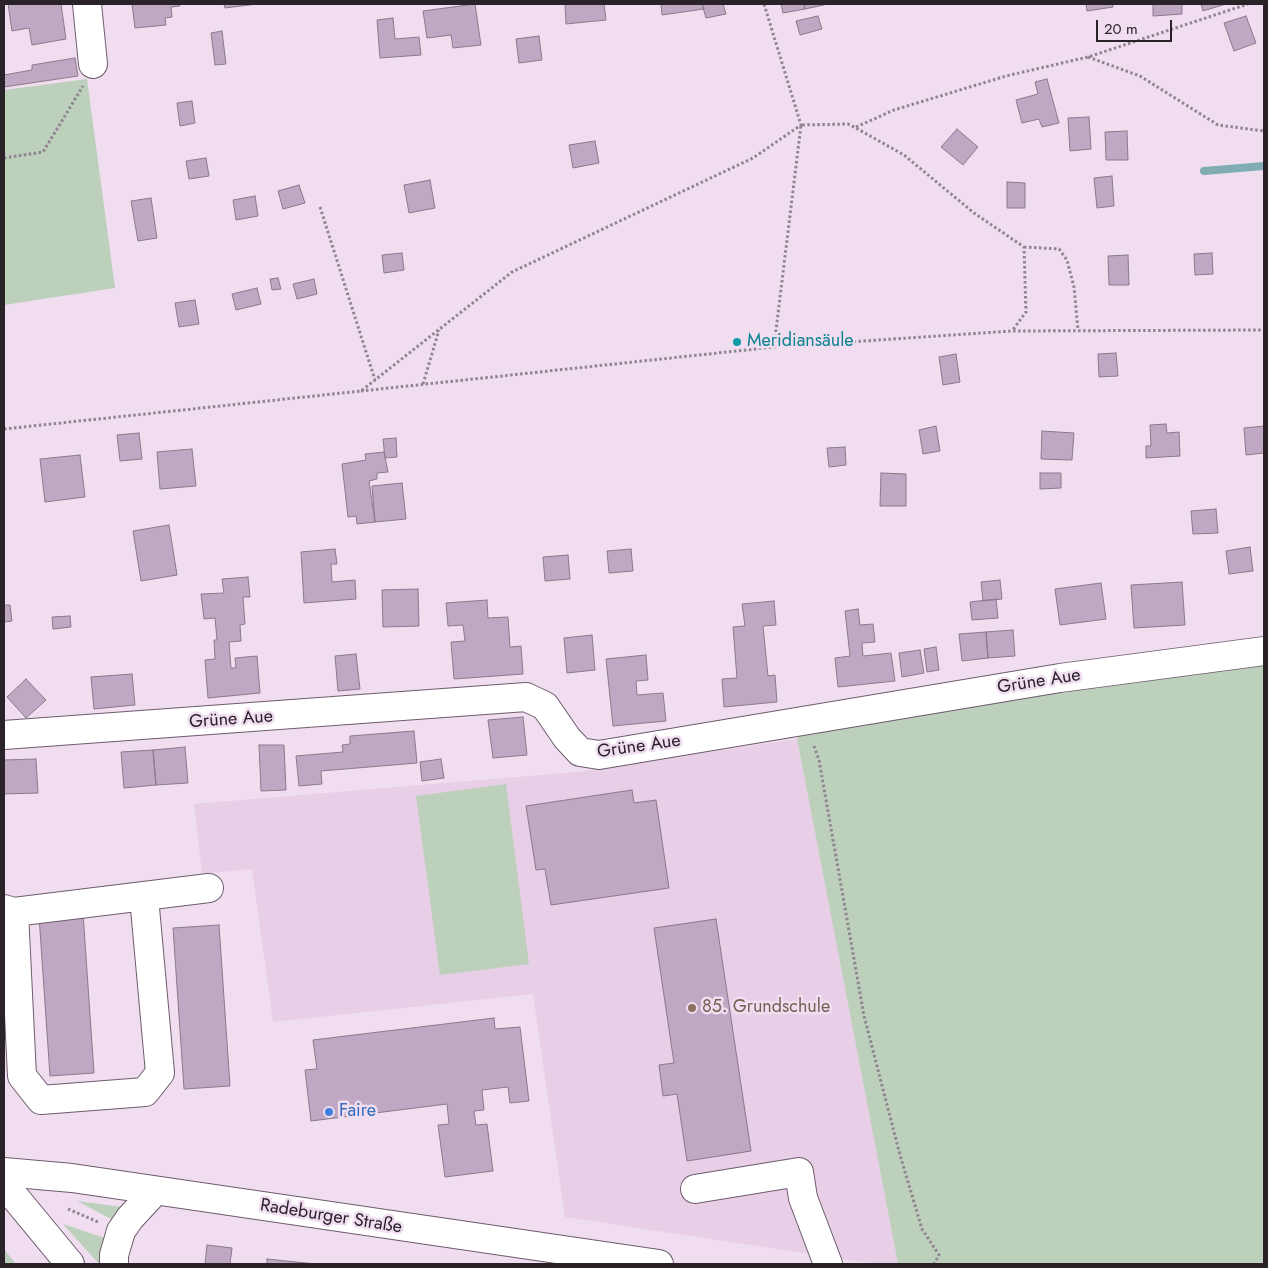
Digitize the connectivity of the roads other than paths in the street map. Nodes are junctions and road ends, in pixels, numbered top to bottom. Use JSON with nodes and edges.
{"nodes":[{"id":1,"x":87,"y":4,"type":"edge"},
{"id":2,"x":93,"y":64,"type":"road end"},
{"id":3,"x":1264,"y":650,"type":"edge"},
{"id":4,"x":4,"y":735,"type":"edge"},
{"id":5,"x":209,"y":888,"type":"dead end"},
{"id":6,"x":144,"y":897,"type":"junction"},
{"id":7,"x":9,"y":911,"type":"edge"},
{"id":8,"x":4,"y":1172,"type":"edge"},
{"id":9,"x":4,"y":1184,"type":"edge"},
{"id":10,"x":695,"y":1190,"type":"dead end"},
{"id":11,"x":155,"y":1191,"type":"junction"},
{"id":12,"x":70,"y":1264,"type":"edge"},
{"id":13,"x":114,"y":1264,"type":"edge"},
{"id":14,"x":659,"y":1264,"type":"edge"},
{"id":15,"x":828,"y":1264,"type":"edge"}],
"edges":[{"from":1,"to":2,"type":"street"},
{"from":3,"to":4,"type":"street","name":"Grüne Aue"},
{"from":5,"to":6,"type":"street"},
{"from":6,"to":7,"type":"street"},
{"from":6,"to":7,"type":"street"},
{"from":8,"to":11,"type":"street","name":"Radeburger Straße"},
{"from":9,"to":12,"type":"street"},
{"from":10,"to":15,"type":"street"},
{"from":11,"to":13,"type":"street"},
{"from":11,"to":14,"type":"street","name":"Radeburger Straße"}]}
